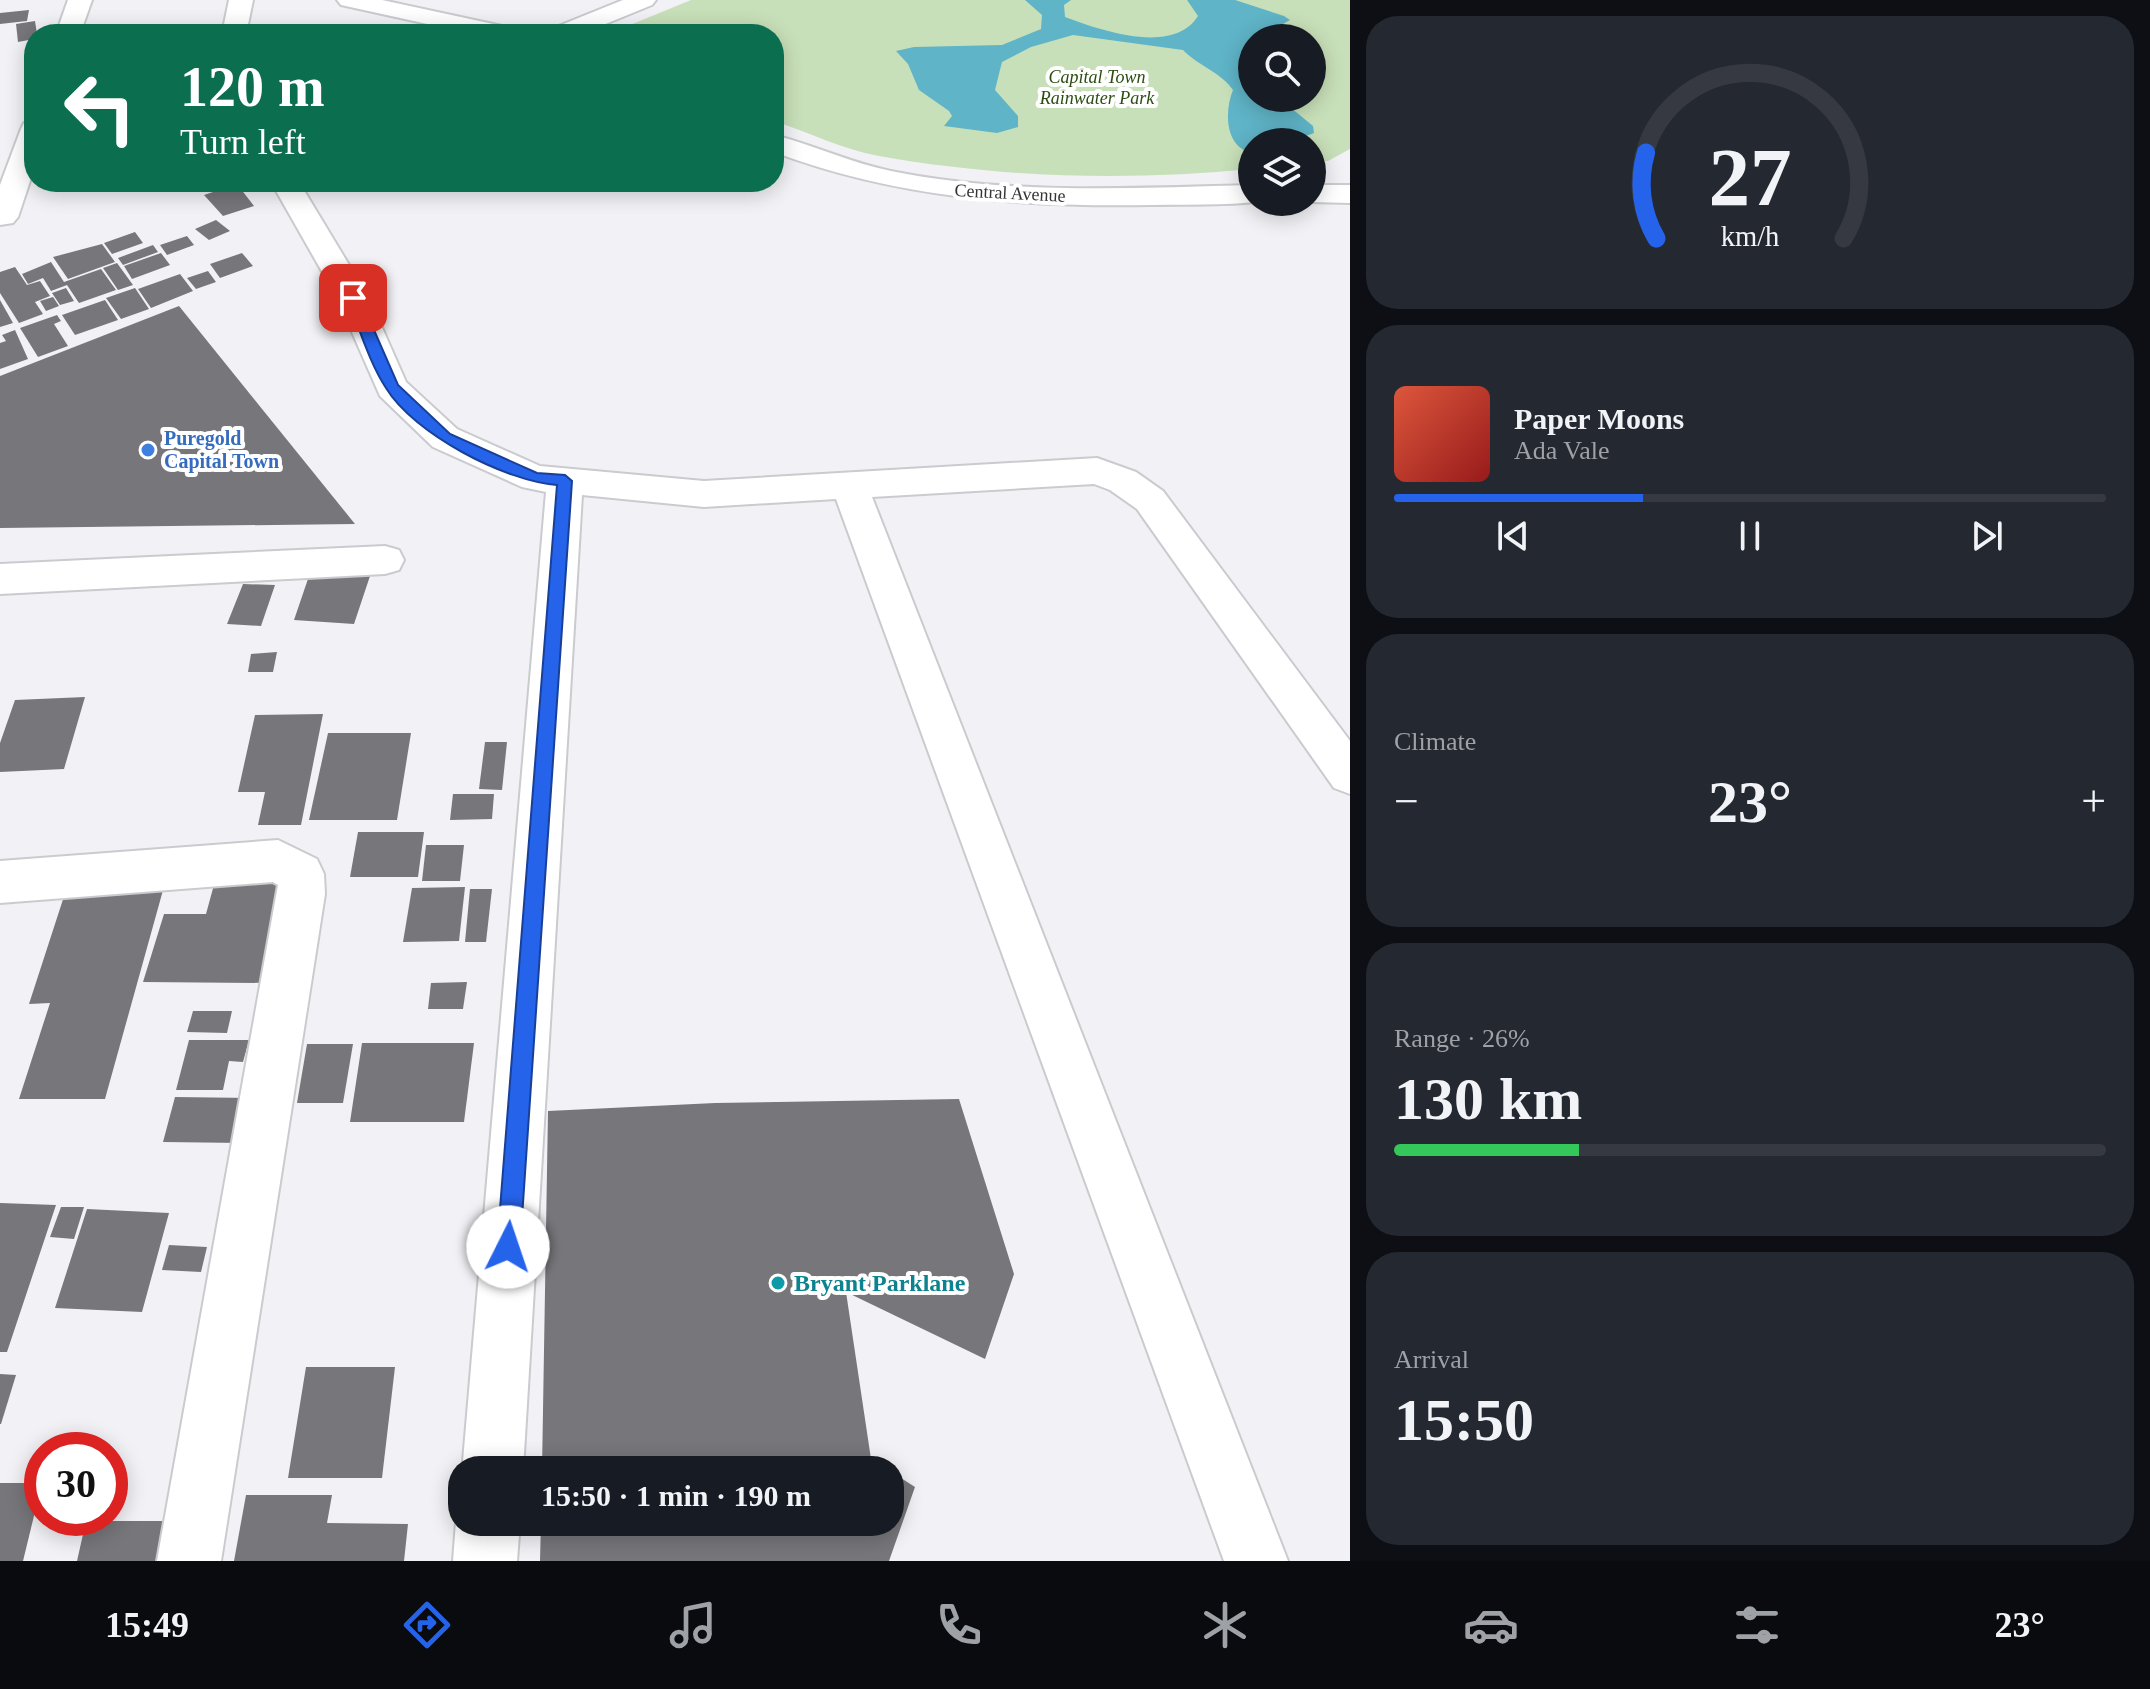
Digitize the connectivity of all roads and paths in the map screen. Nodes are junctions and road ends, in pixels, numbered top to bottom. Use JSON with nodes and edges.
{"nodes":[{"id":1,"x":80,"y":0,"type":"edge"},
{"id":2,"x":241,"y":0,"type":"edge"},
{"id":3,"x":349,"y":0,"type":"edge"},
{"id":4,"x":644,"y":0,"type":"edge"},
{"id":5,"x":72,"y":24,"type":"edge"},
{"id":6,"x":236,"y":24,"type":"edge"},
{"id":7,"x":461,"y":24,"type":"edge"},
{"id":8,"x":585,"y":24,"type":"edge"},
{"id":9,"x":784,"y":147,"type":"edge"},
{"id":10,"x":24,"y":157,"type":"edge"},
{"id":11,"x":291,"y":192,"type":"edge"},
{"id":12,"x":1238,"y":194,"type":"edge"},
{"id":13,"x":1326,"y":194,"type":"edge"},
{"id":14,"x":1350,"y":194,"type":"edge"},
{"id":15,"x":3,"y":217,"type":"dead end"},
{"id":16,"x":565,"y":481,"type":"junction"},
{"id":17,"x":850,"y":488,"type":"junction"},
{"id":18,"x":385,"y":560,"type":"dead end"},
{"id":19,"x":0,"y":579,"type":"edge"},
{"id":20,"x":1350,"y":775,"type":"edge"},
{"id":21,"x":0,"y":882,"type":"edge"},
{"id":22,"x":493,"y":1456,"type":"edge"},
{"id":23,"x":487,"y":1536,"type":"edge"},
{"id":24,"x":189,"y":1561,"type":"edge"},
{"id":25,"x":485,"y":1561,"type":"edge"},
{"id":26,"x":1256,"y":1561,"type":"edge"}],
"edges":[{"from":1,"to":5,"type":"street"},
{"from":2,"to":6,"type":"street"},
{"from":3,"to":7,"type":"street"},
{"from":4,"to":8,"type":"street"},
{"from":9,"to":12,"type":"street","name":"Central Avenue"},
{"from":10,"to":15,"type":"street"},
{"from":11,"to":16,"type":"street"},
{"from":13,"to":14,"type":"street"},
{"from":16,"to":17,"type":"street"},
{"from":16,"to":22,"type":"street"},
{"from":17,"to":20,"type":"street"},
{"from":17,"to":26,"type":"street"},
{"from":18,"to":19,"type":"street"},
{"from":21,"to":24,"type":"street"},
{"from":23,"to":25,"type":"street"}]}
